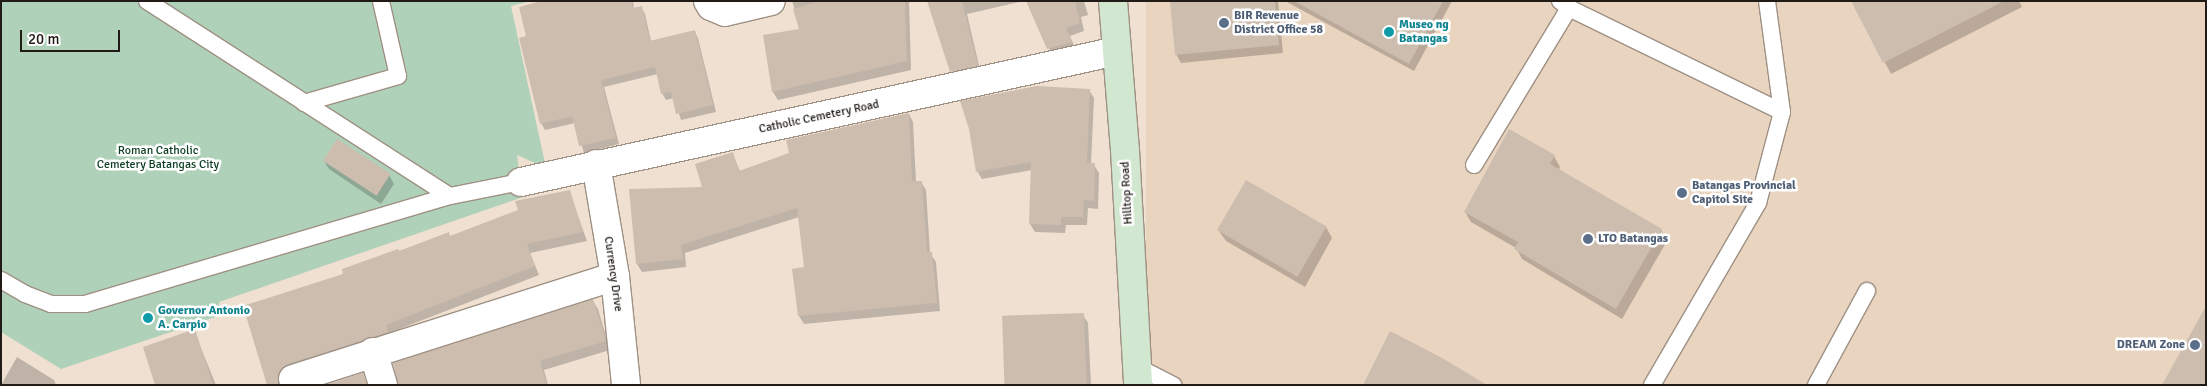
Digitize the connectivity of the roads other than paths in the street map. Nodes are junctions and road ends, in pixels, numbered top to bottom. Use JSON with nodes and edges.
{"nodes":[{"id":1,"x":147,"y":1,"type":"edge"},
{"id":2,"x":381,"y":1,"type":"edge"},
{"id":3,"x":708,"y":1,"type":"edge"},
{"id":4,"x":771,"y":1,"type":"edge"},
{"id":5,"x":1113,"y":1,"type":"edge"},
{"id":6,"x":1767,"y":1,"type":"edge"},
{"id":7,"x":1565,"y":5,"type":"edge"},
{"id":8,"x":1117,"y":51,"type":"junction"},
{"id":9,"x":304,"y":103,"type":"junction"},
{"id":10,"x":1782,"y":112,"type":"junction"},
{"id":11,"x":596,"y":164,"type":"junction"},
{"id":12,"x":1474,"y":164,"type":"dead end"},
{"id":13,"x":521,"y":182,"type":"joint"},
{"id":14,"x":450,"y":196,"type":"junction"},
{"id":15,"x":615,"y":276,"type":"junction"},
{"id":16,"x":1,"y":280,"type":"edge"},
{"id":17,"x":1867,"y":291,"type":"dead end"},
{"id":18,"x":373,"y":352,"type":"junction"},
{"id":19,"x":1137,"y":375,"type":"edge"},
{"id":20,"x":293,"y":379,"type":"dead end"},
{"id":21,"x":383,"y":385,"type":"edge"},
{"id":22,"x":626,"y":385,"type":"edge"},
{"id":23,"x":1173,"y":385,"type":"edge"},
{"id":24,"x":1652,"y":385,"type":"edge"},
{"id":25,"x":1816,"y":385,"type":"edge"}],
"edges":[{"from":1,"to":9,"type":"lane"},
{"from":2,"to":9,"type":"lane"},
{"from":3,"to":4,"type":"street"},
{"from":5,"to":8,"type":"street","name":"Hilltop Road"},
{"from":6,"to":10,"type":"lane"},
{"from":7,"to":10,"type":"lane"},
{"from":7,"to":12,"type":"lane"},
{"from":8,"to":11,"type":"street","name":"Catholic Cemetery Road"},
{"from":8,"to":19,"type":"street","name":"Hilltop Road"},
{"from":9,"to":14,"type":"lane"},
{"from":10,"to":24,"type":"lane"},
{"from":11,"to":13,"type":"street","name":"Catholic Cemetery Road"},
{"from":11,"to":15,"type":"street","name":"Currency Drive"},
{"from":13,"to":14,"type":"lane"},
{"from":14,"to":16,"type":"lane"},
{"from":15,"to":18,"type":"street"},
{"from":15,"to":22,"type":"street","name":"Currency Drive"},
{"from":17,"to":25,"type":"lane"},
{"from":18,"to":20,"type":"street"},
{"from":18,"to":21,"type":"street"},
{"from":19,"to":23,"type":"lane"}]}
